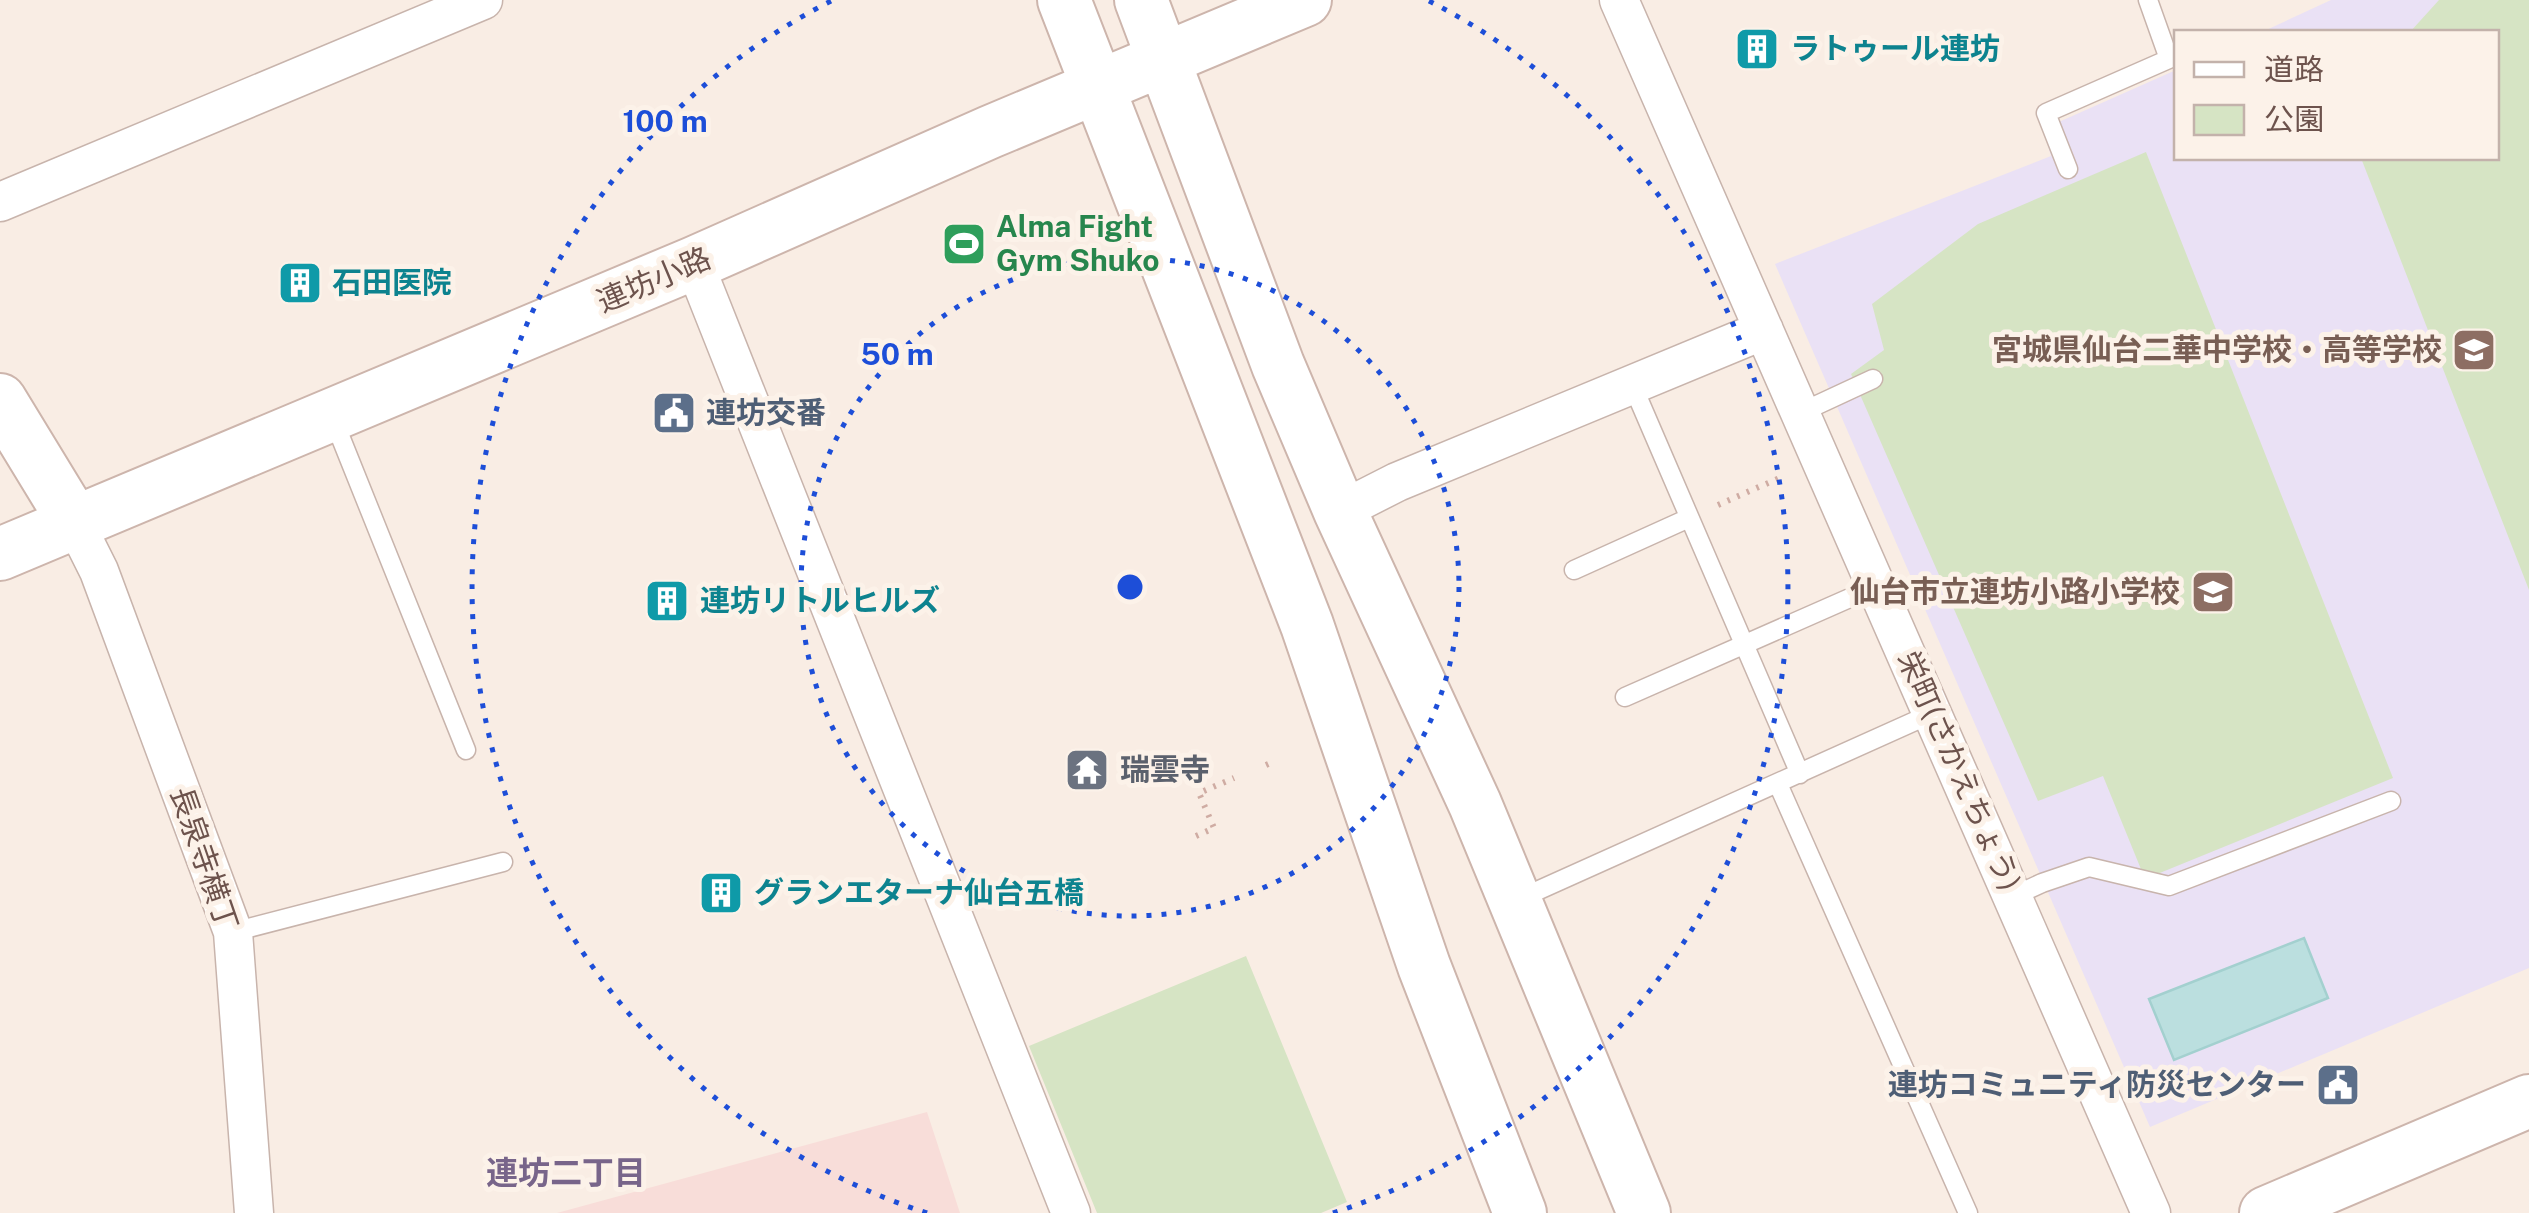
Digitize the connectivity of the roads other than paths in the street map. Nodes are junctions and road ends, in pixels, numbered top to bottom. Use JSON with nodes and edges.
{"nodes":[{"id":1,"x":484,"y":0,"type":"edge"},
{"id":2,"x":1064,"y":0,"type":"edge"},
{"id":3,"x":1141,"y":0,"type":"edge"},
{"id":4,"x":1306,"y":0,"type":"edge"},
{"id":5,"x":1619,"y":0,"type":"edge"},
{"id":6,"x":2148,"y":0,"type":"edge"},
{"id":7,"x":1163,"y":60,"type":"junction"},
{"id":8,"x":1096,"y":87,"type":"junction"},
{"id":9,"x":2068,"y":169,"type":"dead end"},
{"id":10,"x":0,"y":202,"type":"edge"},
{"id":11,"x":694,"y":263,"type":"junction"},
{"id":12,"x":1764,"y":330,"type":"junction"},
{"id":13,"x":1873,"y":379,"type":"dead end"},
{"id":14,"x":1632,"y":384,"type":"junction"},
{"id":15,"x":0,"y":400,"type":"edge"},
{"id":16,"x":1802,"y":412,"type":"junction"},
{"id":17,"x":331,"y":415,"type":"junction"},
{"id":18,"x":1340,"y":511,"type":"junction"},
{"id":19,"x":1689,"y":518,"type":"junction"},
{"id":20,"x":75,"y":523,"type":"junction"},
{"id":21,"x":0,"y":554,"type":"edge"},
{"id":22,"x":1574,"y":570,"type":"dead end"},
{"id":23,"x":1878,"y":586,"type":"junction"},
{"id":24,"x":1744,"y":644,"type":"junction"},
{"id":25,"x":1625,"y":697,"type":"dead end"},
{"id":26,"x":1934,"y":712,"type":"junction"},
{"id":27,"x":466,"y":750,"type":"dead end"},
{"id":28,"x":1800,"y":774,"type":"junction"},
{"id":29,"x":1778,"y":784,"type":"junction"},
{"id":30,"x":2391,"y":801,"type":"dead end"},
{"id":31,"x":503,"y":862,"type":"dead end"},
{"id":32,"x":2014,"y":896,"type":"junction"},
{"id":33,"x":1514,"y":901,"type":"junction"},
{"id":34,"x":234,"y":932,"type":"junction"},
{"id":35,"x":2529,"y":1101,"type":"edge"},
{"id":36,"x":254,"y":1213,"type":"edge"},
{"id":37,"x":1071,"y":1213,"type":"edge"},
{"id":38,"x":1520,"y":1213,"type":"edge"},
{"id":39,"x":1644,"y":1213,"type":"edge"},
{"id":40,"x":1968,"y":1213,"type":"edge"},
{"id":41,"x":2151,"y":1213,"type":"edge"},
{"id":42,"x":2266,"y":1213,"type":"edge"}],
"edges":[{"from":1,"to":10,"type":"street"},
{"from":2,"to":8,"type":"street"},
{"from":3,"to":7,"type":"street"},
{"from":4,"to":7,"type":"street","name":"連坊小路"},
{"from":5,"to":12,"type":"street","name":"栄町(さかえちょう)"},
{"from":6,"to":9,"type":"lane"},
{"from":7,"to":8,"type":"street","name":"連坊小路"},
{"from":7,"to":18,"type":"street"},
{"from":8,"to":11,"type":"street","name":"連坊小路"},
{"from":8,"to":38,"type":"street"},
{"from":11,"to":17,"type":"street","name":"連坊小路"},
{"from":11,"to":37,"type":"street"},
{"from":12,"to":14,"type":"street"},
{"from":12,"to":16,"type":"street","name":"栄町(さかえちょう)"},
{"from":13,"to":16,"type":"lane"},
{"from":14,"to":18,"type":"street"},
{"from":14,"to":19,"type":"lane"},
{"from":15,"to":20,"type":"street"},
{"from":16,"to":23,"type":"street","name":"栄町(さかえちょう)"},
{"from":17,"to":20,"type":"street","name":"連坊小路"},
{"from":17,"to":27,"type":"lane"},
{"from":18,"to":33,"type":"street"},
{"from":19,"to":22,"type":"lane"},
{"from":19,"to":24,"type":"lane"},
{"from":20,"to":21,"type":"street","name":"連坊小路"},
{"from":20,"to":34,"type":"street","name":"長泉寺横丁"},
{"from":23,"to":24,"type":"lane"},
{"from":23,"to":26,"type":"street","name":"栄町(さかえちょう)"},
{"from":24,"to":25,"type":"lane"},
{"from":24,"to":28,"type":"lane"},
{"from":26,"to":28,"type":"lane"},
{"from":26,"to":32,"type":"street","name":"栄町(さかえちょう)"},
{"from":28,"to":29,"type":"lane"},
{"from":29,"to":33,"type":"lane"},
{"from":29,"to":40,"type":"lane"},
{"from":30,"to":32,"type":"lane"},
{"from":31,"to":34,"type":"lane"},
{"from":32,"to":41,"type":"street","name":"栄町(さかえちょう)"},
{"from":33,"to":39,"type":"street"},
{"from":34,"to":36,"type":"street","name":"長泉寺横丁"},
{"from":35,"to":42,"type":"street"}]}
